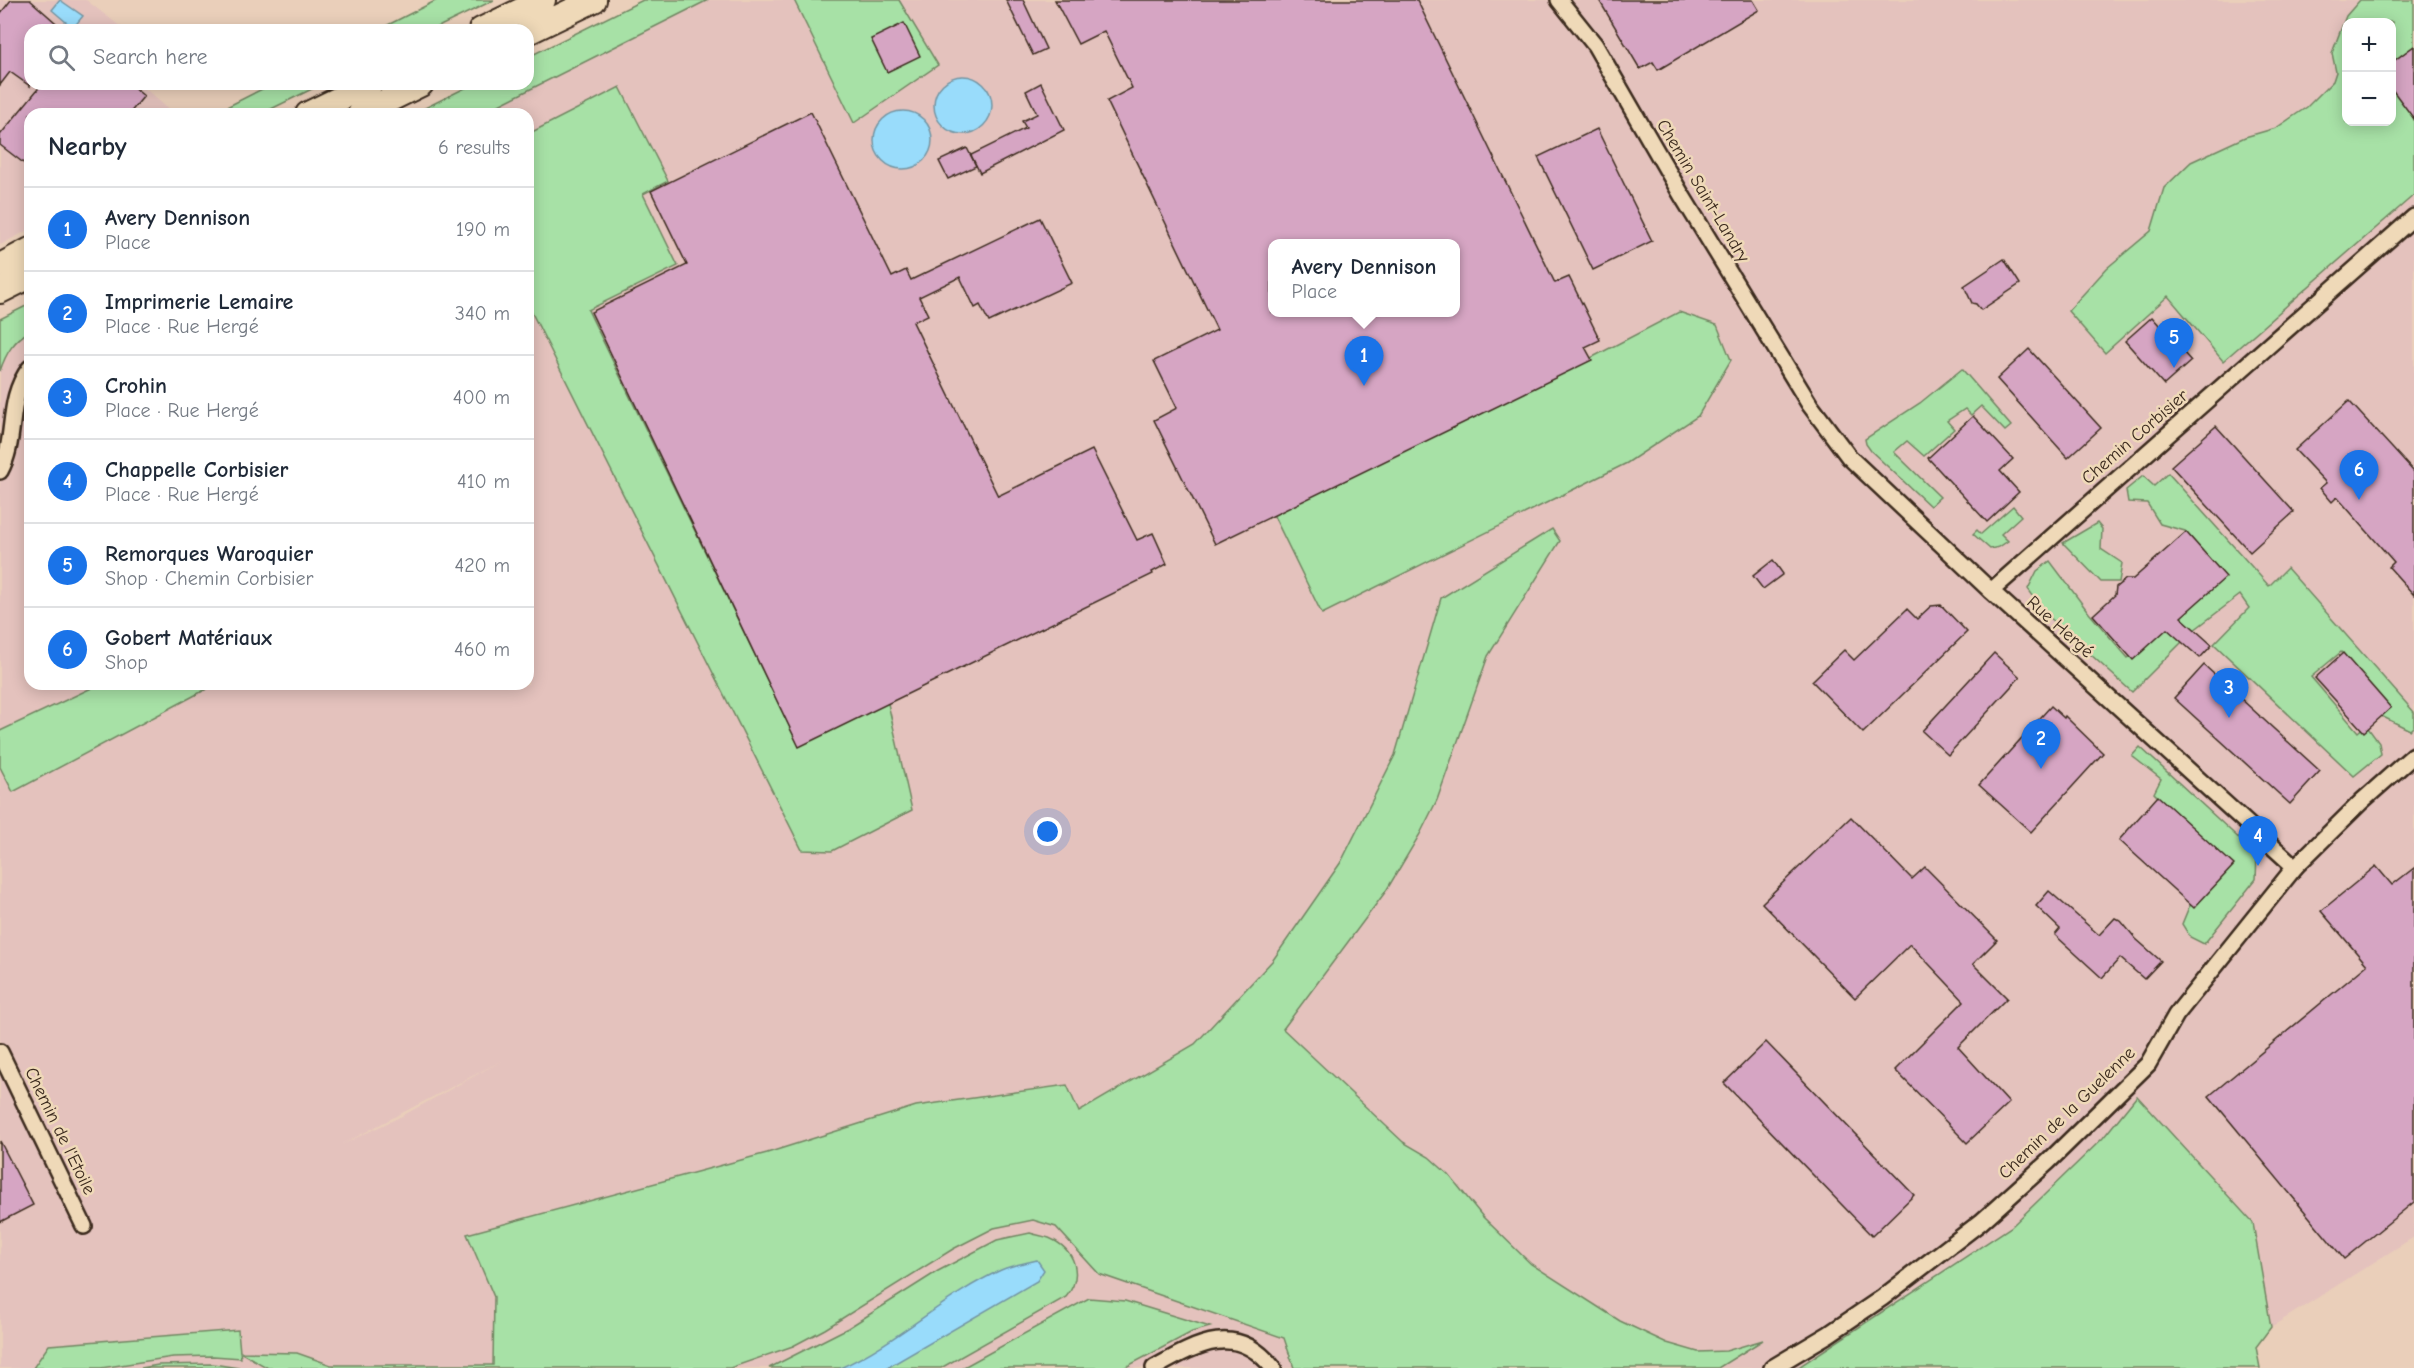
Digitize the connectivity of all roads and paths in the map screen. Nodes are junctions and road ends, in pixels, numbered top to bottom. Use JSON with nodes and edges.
{"nodes":[{"id":1,"x":543,"y":0,"type":"edge"},
{"id":2,"x":594,"y":0,"type":"edge"},
{"id":3,"x":1558,"y":0,"type":"edge"},
{"id":4,"x":493,"y":24,"type":"edge"},
{"id":5,"x":534,"y":29,"type":"edge"},
{"id":6,"x":358,"y":90,"type":"edge"},
{"id":7,"x":409,"y":90,"type":"edge"},
{"id":8,"x":320,"y":108,"type":"edge"},
{"id":9,"x":372,"y":108,"type":"edge"},
{"id":10,"x":2414,"y":217,"type":"edge"},
{"id":11,"x":24,"y":253,"type":"edge"},
{"id":12,"x":0,"y":266,"type":"edge"},
{"id":13,"x":24,"y":279,"type":"edge"},
{"id":14,"x":0,"y":291,"type":"edge"},
{"id":15,"x":24,"y":377,"type":"edge"},
{"id":16,"x":1810,"y":405,"type":"joint"},
{"id":17,"x":0,"y":471,"type":"edge"},
{"id":18,"x":1991,"y":591,"type":"junction"},
{"id":19,"x":2414,"y":755,"type":"edge"},
{"id":20,"x":2295,"y":867,"type":"junction"},
{"id":21,"x":0,"y":1052,"type":"edge"},
{"id":22,"x":84,"y":1226,"type":"dead end"},
{"id":23,"x":1154,"y":1368,"type":"edge"},
{"id":24,"x":1273,"y":1368,"type":"edge"},
{"id":25,"x":1772,"y":1368,"type":"edge"}],
"edges":[{"from":1,"to":4,"type":"main road"},
{"from":2,"to":5,"type":"main road"},
{"from":3,"to":16,"type":"street","name":"Chemin Saint-Landry"},
{"from":6,"to":8,"type":"main road"},
{"from":7,"to":9,"type":"main road"},
{"from":10,"to":18,"type":"street","name":"Chemin Corbisier"},
{"from":11,"to":12,"type":"main road"},
{"from":13,"to":14,"type":"main road"},
{"from":15,"to":17,"type":"street"},
{"from":16,"to":18,"type":"street","name":"Rue Hergé"},
{"from":18,"to":20,"type":"street","name":"Rue Hergé"},
{"from":19,"to":20,"type":"street","name":"Chemin de la Guelenne"},
{"from":20,"to":25,"type":"street","name":"Chemin de la Guelenne"},
{"from":21,"to":22,"type":"street","name":"Chemin de l'Etoile"},
{"from":23,"to":24,"type":"street"}]}
